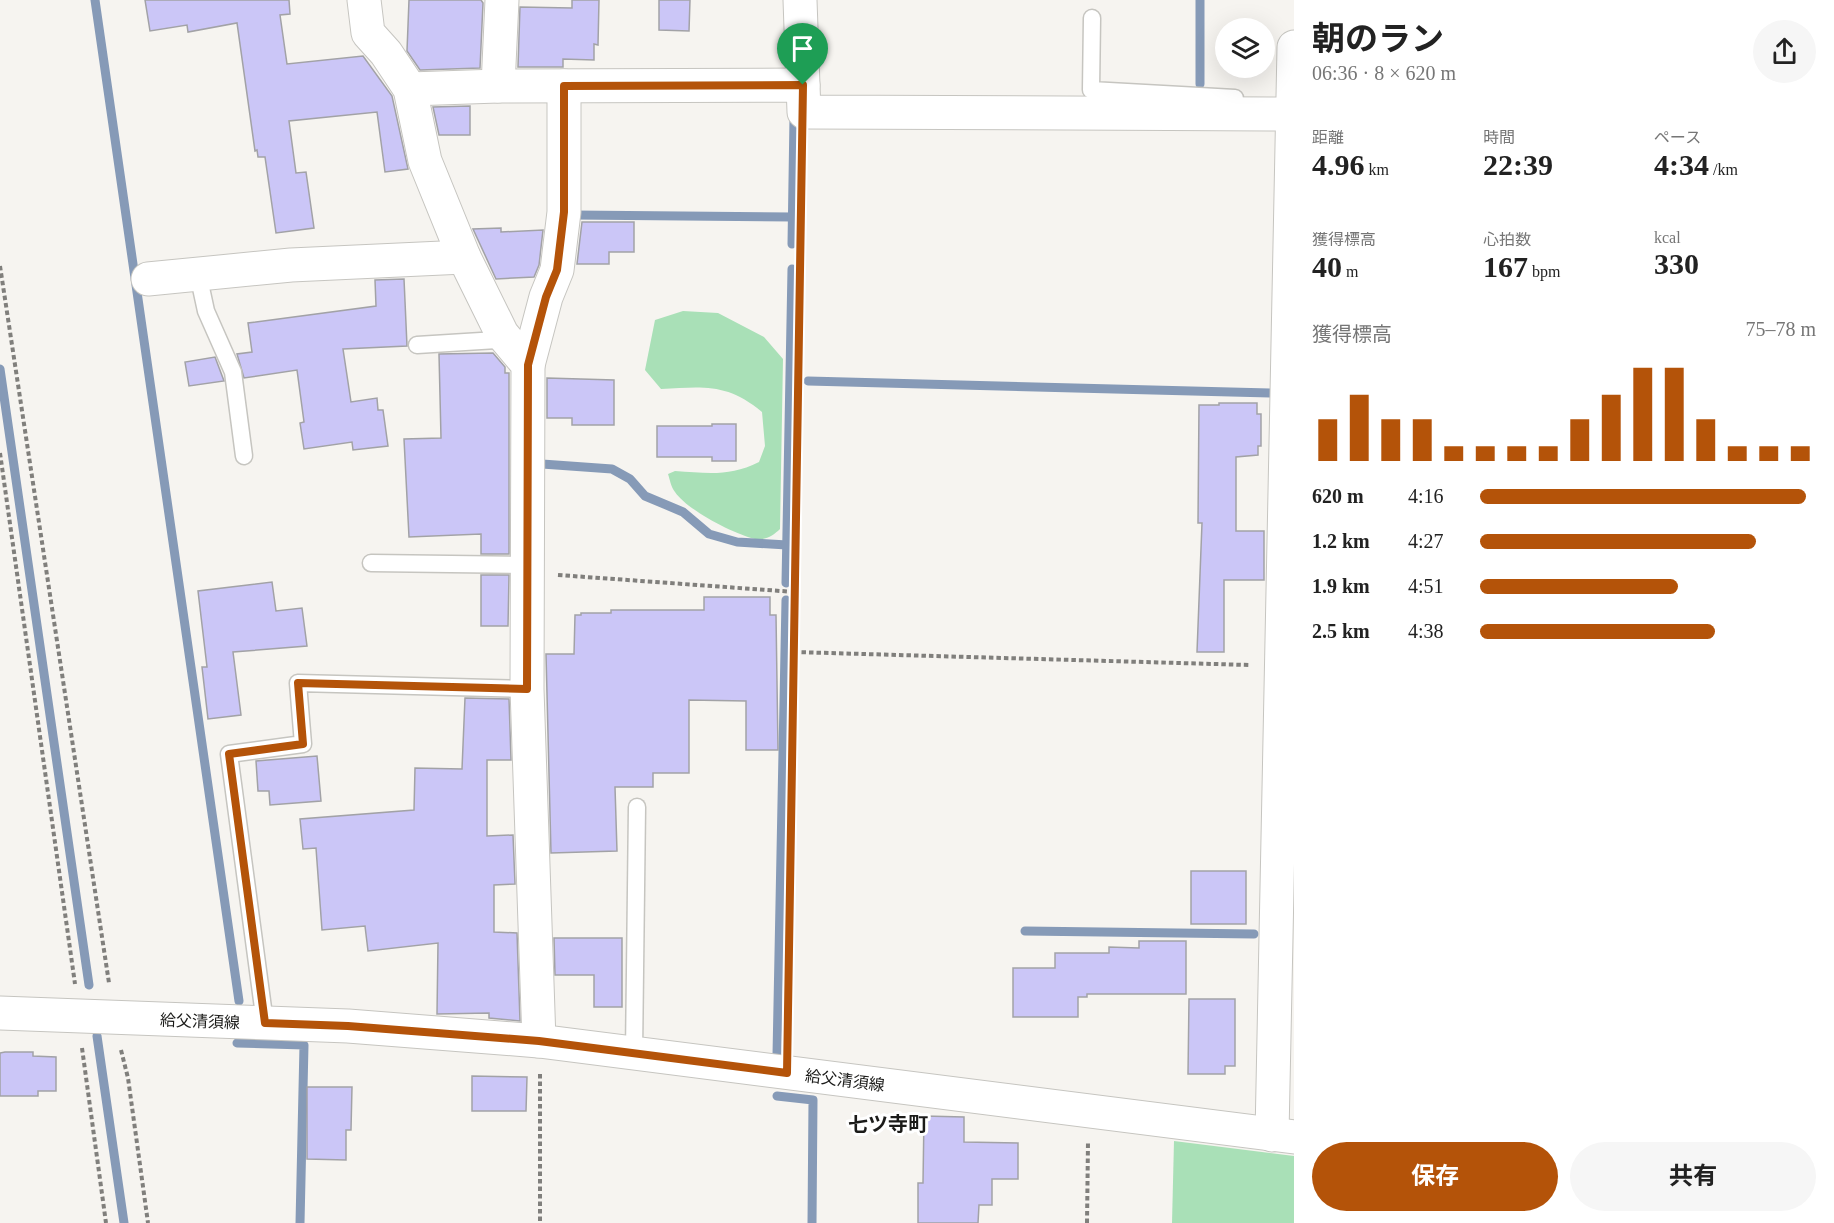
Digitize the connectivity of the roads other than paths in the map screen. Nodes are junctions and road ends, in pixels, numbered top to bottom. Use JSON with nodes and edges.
{"nodes":[{"id":1,"x":364,"y":0,"type":"edge"},
{"id":2,"x":502,"y":0,"type":"edge"},
{"id":3,"x":801,"y":0,"type":"edge"},
{"id":4,"x":1092,"y":18,"type":"dead end"},
{"id":5,"x":1294,"y":47,"type":"edge"},
{"id":6,"x":498,"y":86,"type":"junction"},
{"id":7,"x":564,"y":86,"type":"junction"},
{"id":8,"x":410,"y":90,"type":"junction"},
{"id":9,"x":803,"y":99,"type":"junction"},
{"id":10,"x":1293,"y":110,"type":"edge"},
{"id":11,"x":464,"y":257,"type":"junction"},
{"id":12,"x":198,"y":274,"type":"junction"},
{"id":13,"x":148,"y":279,"type":"dead end"},
{"id":14,"x":502,"y":334,"type":"junction"},
{"id":15,"x":417,"y":345,"type":"dead end"},
{"id":16,"x":528,"y":365,"type":"junction"},
{"id":17,"x":244,"y":456,"type":"dead end"},
{"id":18,"x":371,"y":563,"type":"dead end"},
{"id":19,"x":527,"y":569,"type":"junction"},
{"id":20,"x":527,"y":689,"type":"junction"},
{"id":21,"x":637,"y":807,"type":"dead end"},
{"id":22,"x":0,"y":1013,"type":"edge"},
{"id":23,"x":265,"y":1023,"type":"junction"},
{"id":24,"x":539,"y":1041,"type":"junction"},
{"id":25,"x":634,"y":1053,"type":"junction"},
{"id":26,"x":1283,"y":1136,"type":"edge"}],
"edges":[{"from":1,"to":8,"type":"street"},
{"from":2,"to":6,"type":"street"},
{"from":3,"to":9,"type":"street"},
{"from":4,"to":10,"type":"lane"},
{"from":5,"to":10,"type":"street"},
{"from":6,"to":7,"type":"street"},
{"from":6,"to":8,"type":"street"},
{"from":7,"to":9,"type":"street"},
{"from":7,"to":16,"type":"street"},
{"from":8,"to":11,"type":"street"},
{"from":9,"to":10,"type":"street"},
{"from":10,"to":26,"type":"street"},
{"from":11,"to":12,"type":"street"},
{"from":11,"to":14,"type":"street"},
{"from":12,"to":13,"type":"street"},
{"from":12,"to":17,"type":"lane"},
{"from":14,"to":15,"type":"lane"},
{"from":14,"to":16,"type":"street"},
{"from":16,"to":19,"type":"street"},
{"from":18,"to":19,"type":"lane"},
{"from":19,"to":20,"type":"street"},
{"from":20,"to":23,"type":"lane"},
{"from":20,"to":24,"type":"street"},
{"from":21,"to":25,"type":"lane"},
{"from":22,"to":23,"type":"street","name":"給父清須線"},
{"from":23,"to":24,"type":"street","name":"給父清須線"},
{"from":24,"to":25,"type":"street","name":"給父清須線"},
{"from":25,"to":26,"type":"street","name":"給父清須線"}]}
